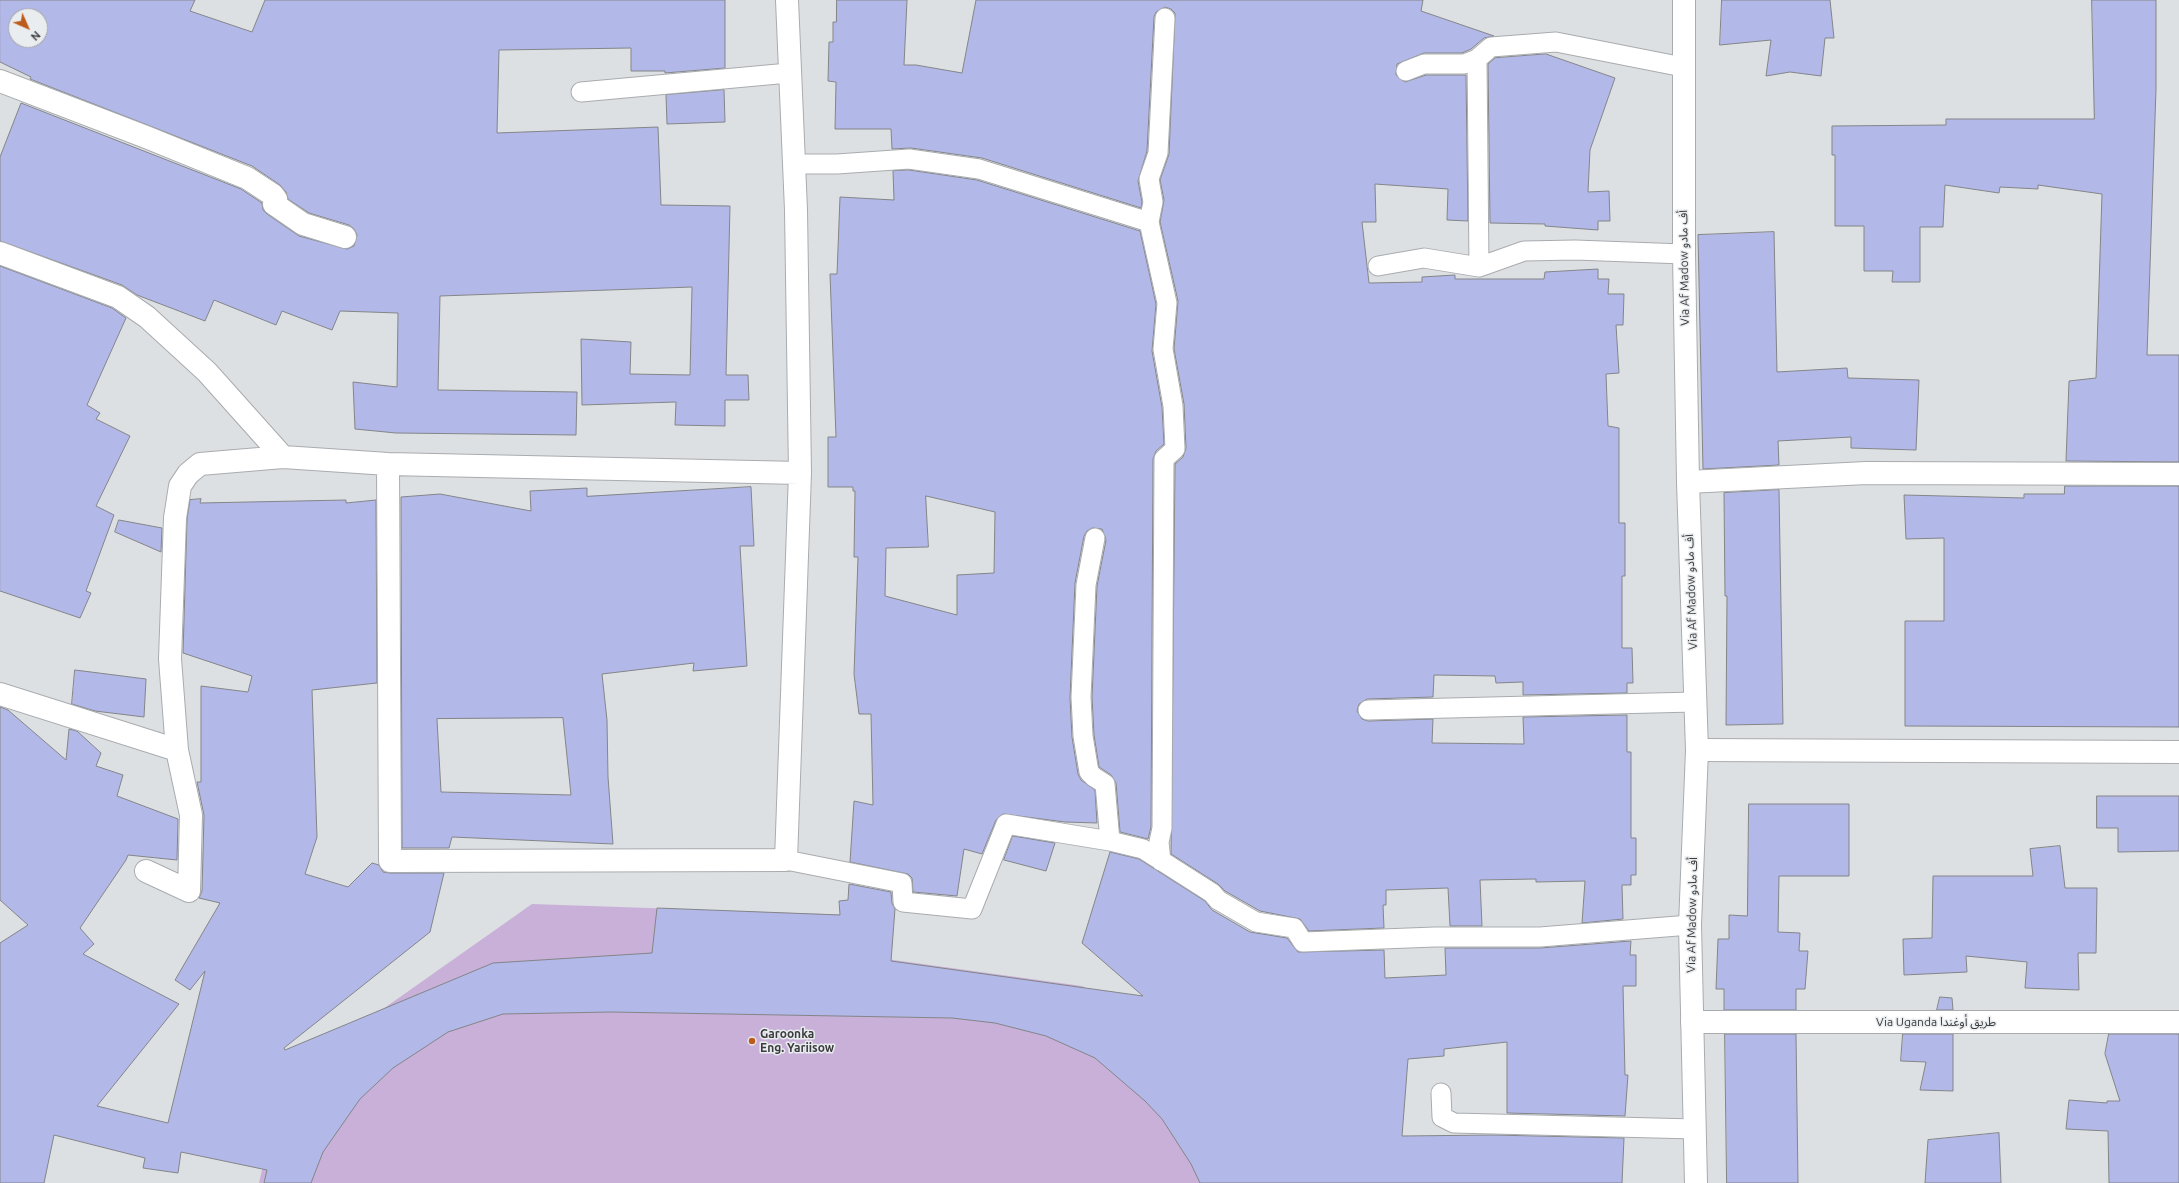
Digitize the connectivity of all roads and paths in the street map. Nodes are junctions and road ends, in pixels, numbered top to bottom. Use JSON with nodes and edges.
{"nodes":[{"id":1,"x":787,"y":0,"type":"edge"},
{"id":2,"x":1684,"y":0,"type":"edge"},
{"id":3,"x":1165,"y":18,"type":"dead end"},
{"id":4,"x":1477,"y":59,"type":"junction"},
{"id":5,"x":1683,"y":66,"type":"junction"},
{"id":6,"x":1406,"y":71,"type":"dead end"},
{"id":7,"x":789,"y":73,"type":"junction"},
{"id":8,"x":0,"y":81,"type":"edge"},
{"id":9,"x":581,"y":92,"type":"dead end"},
{"id":10,"x":794,"y":164,"type":"junction"},
{"id":11,"x":1149,"y":222,"type":"junction"},
{"id":12,"x":345,"y":237,"type":"dead end"},
{"id":13,"x":0,"y":254,"type":"edge"},
{"id":14,"x":1684,"y":254,"type":"junction"},
{"id":15,"x":1378,"y":266,"type":"dead end"},
{"id":16,"x":1479,"y":267,"type":"junction"},
{"id":17,"x":283,"y":457,"type":"junction"},
{"id":18,"x":388,"y":464,"type":"junction"},
{"id":19,"x":800,"y":473,"type":"junction"},
{"id":20,"x":2179,"y":474,"type":"edge"},
{"id":21,"x":1688,"y":482,"type":"junction"},
{"id":22,"x":1095,"y":538,"type":"dead end"},
{"id":23,"x":0,"y":694,"type":"edge"},
{"id":24,"x":1694,"y":702,"type":"junction"},
{"id":25,"x":1368,"y":710,"type":"dead end"},
{"id":26,"x":177,"y":750,"type":"junction"},
{"id":27,"x":1697,"y":750,"type":"junction"},
{"id":28,"x":2179,"y":752,"type":"edge"},
{"id":29,"x":1110,"y":841,"type":"junction"},
{"id":30,"x":786,"y":860,"type":"junction"},
{"id":31,"x":1161,"y":861,"type":"junction"},
{"id":32,"x":146,"y":871,"type":"dead end"},
{"id":33,"x":1690,"y":925,"type":"junction"},
{"id":34,"x":1692,"y":1022,"type":"junction"},
{"id":35,"x":2179,"y":1022,"type":"edge"},
{"id":36,"x":1441,"y":1093,"type":"dead end"},
{"id":37,"x":1695,"y":1129,"type":"junction"},
{"id":38,"x":1696,"y":1183,"type":"edge"}],
"edges":[{"from":1,"to":7,"type":"street"},
{"from":2,"to":5,"type":"street","name":"Via Af Madow أف مادو"},
{"from":3,"to":11,"type":"lane"},
{"from":4,"to":5,"type":"lane"},
{"from":4,"to":6,"type":"lane"},
{"from":4,"to":16,"type":"lane"},
{"from":5,"to":14,"type":"street","name":"Via Af Madow أف مادو"},
{"from":7,"to":9,"type":"lane"},
{"from":7,"to":10,"type":"street"},
{"from":8,"to":12,"type":"street"},
{"from":10,"to":11,"type":"lane"},
{"from":10,"to":19,"type":"street"},
{"from":11,"to":31,"type":"lane"},
{"from":13,"to":17,"type":"street"},
{"from":14,"to":16,"type":"lane"},
{"from":14,"to":21,"type":"street","name":"Via Af Madow أف مادو"},
{"from":15,"to":16,"type":"lane"},
{"from":17,"to":18,"type":"street"},
{"from":17,"to":26,"type":"street"},
{"from":18,"to":19,"type":"street"},
{"from":18,"to":30,"type":"street"},
{"from":19,"to":30,"type":"street"},
{"from":20,"to":21,"type":"street"},
{"from":21,"to":24,"type":"street","name":"Via Af Madow أف مادو"},
{"from":22,"to":29,"type":"lane"},
{"from":23,"to":26,"type":"street"},
{"from":24,"to":25,"type":"lane"},
{"from":24,"to":27,"type":"street","name":"Via Af Madow أف مادو"},
{"from":26,"to":32,"type":"street"},
{"from":27,"to":28,"type":"street"},
{"from":27,"to":33,"type":"street","name":"Via Af Madow أف مادو"},
{"from":29,"to":30,"type":"lane"},
{"from":29,"to":31,"type":"lane"},
{"from":31,"to":33,"type":"lane"},
{"from":33,"to":34,"type":"street","name":"Via Af Madow أف مادو"},
{"from":34,"to":35,"type":"street","name":"Via Uganda طريق أوغندا"},
{"from":34,"to":37,"type":"street","name":"Via Af Madow أف مادو"},
{"from":36,"to":37,"type":"lane"},
{"from":37,"to":38,"type":"street","name":"Via Af Madow أف مادو"}]}
